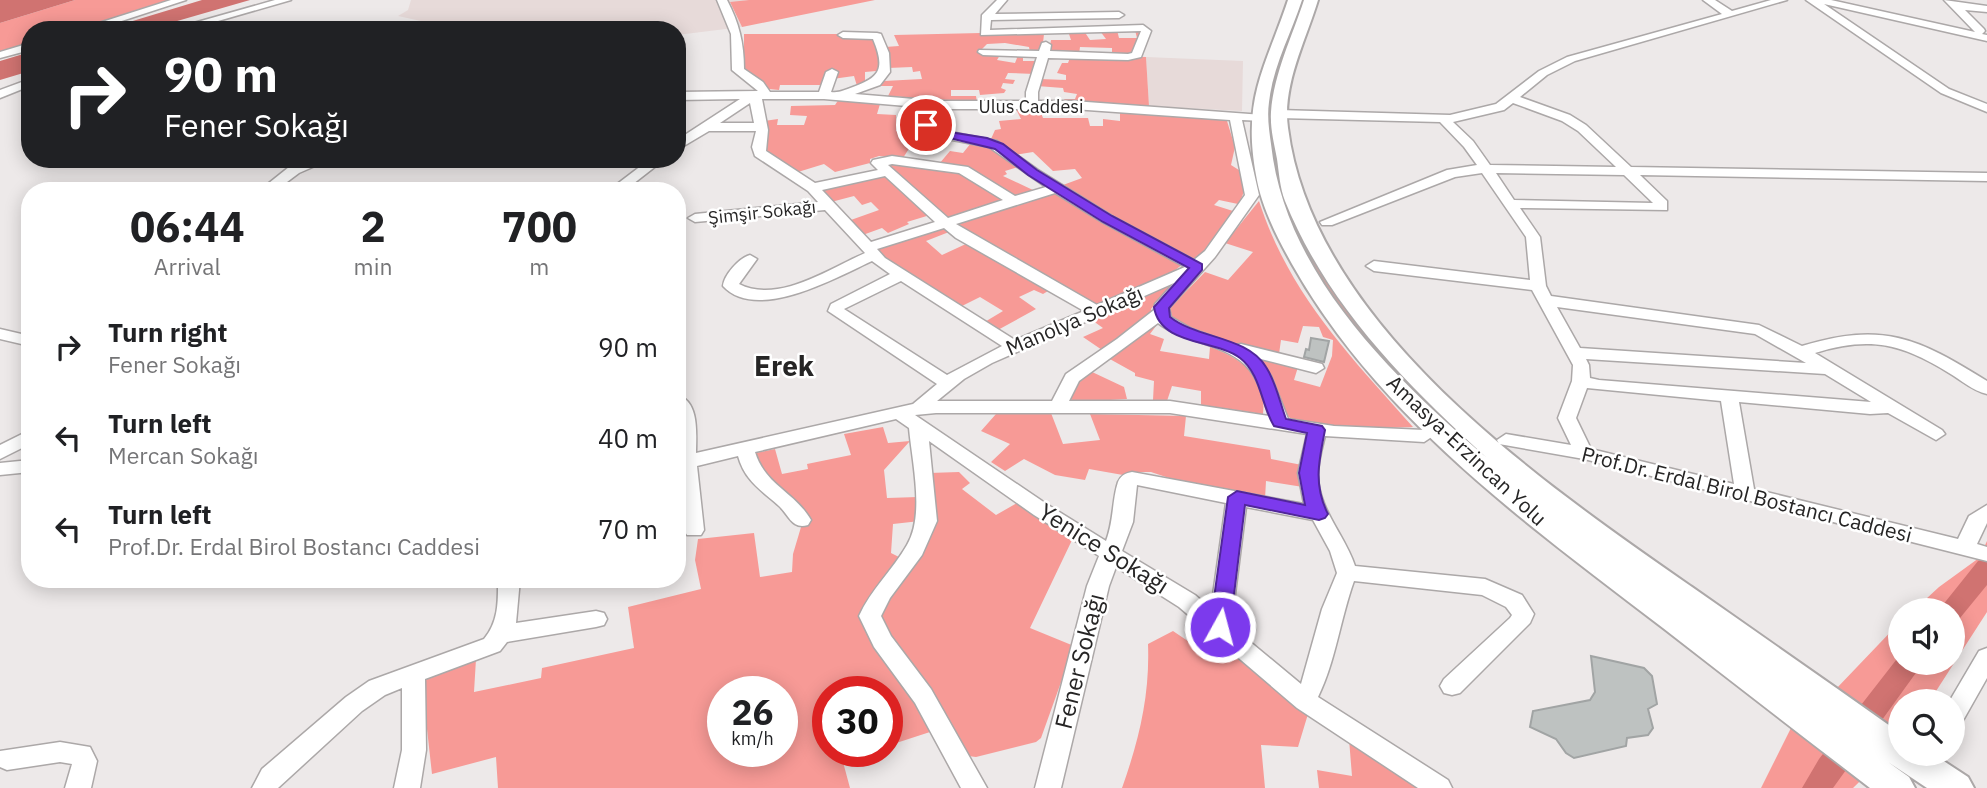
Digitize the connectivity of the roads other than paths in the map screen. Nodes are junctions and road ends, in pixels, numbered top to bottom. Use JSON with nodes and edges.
{"nodes":[{"id":1,"x":181,"y":0,"type":"edge"},
{"id":2,"x":286,"y":0,"type":"edge"},
{"id":3,"x":722,"y":0,"type":"edge"},
{"id":4,"x":1002,"y":0,"type":"edge"},
{"id":5,"x":1295,"y":0,"type":"edge"},
{"id":6,"x":1311,"y":0,"type":"edge"},
{"id":7,"x":1708,"y":0,"type":"edge"},
{"id":8,"x":1735,"y":0,"type":"edge"},
{"id":9,"x":1782,"y":0,"type":"edge"},
{"id":10,"x":1811,"y":0,"type":"edge"},
{"id":11,"x":1818,"y":0,"type":"edge"},
{"id":12,"x":1840,"y":0,"type":"edge"},
{"id":13,"x":1952,"y":3,"type":"edge"},
{"id":14,"x":1749,"y":8,"type":"junction"},
{"id":15,"x":1987,"y":9,"type":"edge"},
{"id":16,"x":1728,"y":13,"type":"junction"},
{"id":17,"x":1119,"y":15,"type":"dead end"},
{"id":18,"x":986,"y":17,"type":"junction"},
{"id":19,"x":112,"y":21,"type":"edge"},
{"id":20,"x":208,"y":21,"type":"edge"},
{"id":21,"x":1049,"y":31,"type":"junction"},
{"id":22,"x":1985,"y":34,"type":"edge"},
{"id":23,"x":843,"y":35,"type":"dead end"},
{"id":24,"x":21,"y":49,"type":"edge"},
{"id":25,"x":983,"y":52,"type":"dead end"},
{"id":26,"x":1045,"y":53,"type":"junction"},
{"id":27,"x":0,"y":55,"type":"edge"},
{"id":28,"x":832,"y":72,"type":"dead end"},
{"id":29,"x":21,"y":86,"type":"edge"},
{"id":30,"x":0,"y":94,"type":"edge"},
{"id":31,"x":761,"y":94,"type":"junction"},
{"id":32,"x":824,"y":95,"type":"junction"},
{"id":33,"x":686,"y":96,"type":"edge"},
{"id":34,"x":842,"y":97,"type":"junction"},
{"id":35,"x":1511,"y":98,"type":"junction"},
{"id":36,"x":1032,"y":105,"type":"junction"},
{"id":37,"x":938,"y":106,"type":"junction"},
{"id":38,"x":1987,"y":108,"type":"edge"},
{"id":39,"x":1258,"y":116,"type":"junction"},
{"id":40,"x":1444,"y":120,"type":"junction"},
{"id":41,"x":704,"y":127,"type":"junction"},
{"id":42,"x":761,"y":127,"type":"junction"},
{"id":43,"x":686,"y":140,"type":"edge"},
{"id":44,"x":301,"y":168,"type":"edge"},
{"id":45,"x":647,"y":168,"type":"edge"},
{"id":46,"x":1488,"y":169,"type":"junction"},
{"id":47,"x":887,"y":172,"type":"junction"},
{"id":48,"x":1630,"y":172,"type":"junction"},
{"id":49,"x":1987,"y":177,"type":"edge"},
{"id":50,"x":277,"y":182,"type":"edge"},
{"id":51,"x":627,"y":182,"type":"edge"},
{"id":52,"x":1059,"y":187,"type":"junction"},
{"id":53,"x":813,"y":188,"type":"junction"},
{"id":54,"x":1013,"y":201,"type":"junction"},
{"id":55,"x":1511,"y":204,"type":"junction"},
{"id":56,"x":829,"y":205,"type":"junction"},
{"id":57,"x":695,"y":218,"type":"dead end"},
{"id":58,"x":944,"y":222,"type":"junction"},
{"id":59,"x":1326,"y":222,"type":"dead end"},
{"id":60,"x":870,"y":252,"type":"junction"},
{"id":61,"x":750,"y":260,"type":"dead end"},
{"id":62,"x":1374,"y":265,"type":"dead end"},
{"id":63,"x":1197,"y":267,"type":"junction"},
{"id":64,"x":901,"y":275,"type":"junction"},
{"id":65,"x":1541,"y":293,"type":"junction"},
{"id":66,"x":1096,"y":311,"type":"junction"},
{"id":67,"x":1160,"y":313,"type":"junction"},
{"id":68,"x":0,"y":334,"type":"edge"},
{"id":69,"x":21,"y":339,"type":"edge"},
{"id":70,"x":1013,"y":346,"type":"junction"},
{"id":71,"x":1231,"y":347,"type":"junction"},
{"id":72,"x":1801,"y":352,"type":"junction"},
{"id":73,"x":1576,"y":353,"type":"junction"},
{"id":74,"x":1316,"y":368,"type":"dead end"},
{"id":75,"x":1828,"y":369,"type":"junction"},
{"id":76,"x":1581,"y":381,"type":"junction"},
{"id":77,"x":948,"y":383,"type":"junction"},
{"id":78,"x":1987,"y":389,"type":"edge"},
{"id":79,"x":1728,"y":396,"type":"junction"},
{"id":80,"x":1058,"y":407,"type":"junction"},
{"id":81,"x":1889,"y":407,"type":"junction"},
{"id":82,"x":912,"y":416,"type":"junction"},
{"id":83,"x":1280,"y":423,"type":"junction"},
{"id":84,"x":1317,"y":430,"type":"junction"},
{"id":85,"x":1936,"y":435,"type":"dead end"},
{"id":86,"x":1424,"y":436,"type":"dead end"},
{"id":87,"x":1506,"y":440,"type":"dead end"},
{"id":88,"x":21,"y":441,"type":"edge"},
{"id":89,"x":745,"y":448,"type":"junction"},
{"id":90,"x":0,"y":453,"type":"edge"},
{"id":91,"x":1584,"y":453,"type":"junction"},
{"id":92,"x":686,"y":462,"type":"edge"},
{"id":93,"x":21,"y":467,"type":"edge"},
{"id":94,"x":0,"y":469,"type":"edge"},
{"id":95,"x":686,"y":485,"type":"edge"},
{"id":96,"x":1745,"y":492,"type":"junction"},
{"id":97,"x":1237,"y":497,"type":"junction"},
{"id":98,"x":1987,"y":512,"type":"edge"},
{"id":99,"x":1319,"y":514,"type":"junction"},
{"id":100,"x":801,"y":520,"type":"dead end"},
{"id":101,"x":694,"y":530,"type":"dead end"},
{"id":102,"x":1965,"y":548,"type":"junction"},
{"id":103,"x":1110,"y":551,"type":"junction"},
{"id":104,"x":1987,"y":554,"type":"edge"},
{"id":105,"x":1347,"y":573,"type":"junction"},
{"id":106,"x":509,"y":588,"type":"edge"},
{"id":107,"x":596,"y":620,"type":"dead end"},
{"id":108,"x":1220,"y":627,"type":"junction"},
{"id":109,"x":502,"y":634,"type":"junction"},
{"id":110,"x":1987,"y":657,"type":"edge"},
{"id":111,"x":414,"y":673,"type":"junction"},
{"id":112,"x":1452,"y":686,"type":"dead end"},
{"id":113,"x":1965,"y":696,"type":"edge"},
{"id":114,"x":1305,"y":701,"type":"junction"},
{"id":115,"x":1888,"y":753,"type":"edge"},
{"id":116,"x":7,"y":759,"type":"dead end"},
{"id":117,"x":1909,"y":766,"type":"edge"},
{"id":118,"x":78,"y":788,"type":"edge"},
{"id":119,"x":265,"y":788,"type":"edge"},
{"id":120,"x":407,"y":788,"type":"edge"},
{"id":121,"x":974,"y":788,"type":"edge"},
{"id":122,"x":1048,"y":788,"type":"edge"},
{"id":123,"x":1439,"y":788,"type":"edge"},
{"id":124,"x":1956,"y":788,"type":"edge"}],
"edges":[{"from":1,"to":19,"type":"street"},
{"from":2,"to":20,"type":"street"},
{"from":3,"to":31,"type":"street"},
{"from":4,"to":18,"type":"street"},
{"from":5,"to":39,"type":"highway","name":"Amasya-Erzincan Yolu"},
{"from":6,"to":39,"type":"highway","name":"Amasya-Erzincan Yolu"},
{"from":7,"to":16,"type":"street"},
{"from":8,"to":14,"type":"street"},
{"from":9,"to":14,"type":"street","name":"Ulus Caddesi"},
{"from":10,"to":38,"type":"street"},
{"from":11,"to":22,"type":"street"},
{"from":12,"to":22,"type":"street"},
{"from":13,"to":15,"type":"street"},
{"from":13,"to":22,"type":"street"},
{"from":14,"to":16,"type":"street","name":"Ulus Caddesi"},
{"from":16,"to":35,"type":"street","name":"Ulus Caddesi"},
{"from":17,"to":18,"type":"street"},
{"from":18,"to":21,"type":"street"},
{"from":21,"to":26,"type":"street"},
{"from":21,"to":26,"type":"street"},
{"from":23,"to":34,"type":"street"},
{"from":24,"to":27,"type":"street"},
{"from":25,"to":26,"type":"street"},
{"from":26,"to":36,"type":"street"},
{"from":28,"to":32,"type":"street"},
{"from":29,"to":30,"type":"street"},
{"from":31,"to":32,"type":"street","name":"Ulus Caddesi"},
{"from":31,"to":33,"type":"street","name":"Ulus Caddesi"},
{"from":31,"to":41,"type":"street"},
{"from":31,"to":42,"type":"street","name":"Şimşir Sokağı"},
{"from":32,"to":34,"type":"street","name":"Ulus Caddesi"},
{"from":34,"to":37,"type":"street","name":"Ulus Caddesi"},
{"from":35,"to":40,"type":"street","name":"Ulus Caddesi"},
{"from":35,"to":48,"type":"street"},
{"from":36,"to":37,"type":"street","name":"Ulus Caddesi"},
{"from":36,"to":39,"type":"street","name":"Ulus Caddesi"},
{"from":37,"to":52,"type":"street"},
{"from":39,"to":40,"type":"street","name":"Ulus Caddesi"},
{"from":39,"to":63,"type":"street","name":"Manolya Sokağı"},
{"from":39,"to":115,"type":"highway","name":"Amasya-Erzincan Yolu"},
{"from":40,"to":46,"type":"street"},
{"from":41,"to":42,"type":"street"},
{"from":41,"to":43,"type":"street"},
{"from":42,"to":53,"type":"street","name":"Şimşir Sokağı"},
{"from":44,"to":50,"type":"street"},
{"from":45,"to":51,"type":"street"},
{"from":46,"to":48,"type":"street"},
{"from":46,"to":55,"type":"street"},
{"from":46,"to":59,"type":"street"},
{"from":47,"to":53,"type":"street"},
{"from":47,"to":54,"type":"street"},
{"from":47,"to":58,"type":"street"},
{"from":48,"to":49,"type":"street"},
{"from":48,"to":55,"type":"street"},
{"from":52,"to":54,"type":"street"},
{"from":52,"to":63,"type":"street"},
{"from":53,"to":56,"type":"street","name":"Şimşir Sokağı"},
{"from":54,"to":58,"type":"street"},
{"from":55,"to":65,"type":"street"},
{"from":56,"to":57,"type":"street","name":"Şimşir Sokağı"},
{"from":56,"to":60,"type":"street","name":"Şimşir Sokağı"},
{"from":58,"to":60,"type":"street"},
{"from":58,"to":66,"type":"street"},
{"from":60,"to":61,"type":"street"},
{"from":60,"to":64,"type":"street","name":"Şimşir Sokağı"},
{"from":62,"to":65,"type":"street"},
{"from":63,"to":66,"type":"street","name":"Manolya Sokağı"},
{"from":63,"to":67,"type":"street"},
{"from":64,"to":70,"type":"street","name":"Şimşir Sokağı"},
{"from":64,"to":77,"type":"street"},
{"from":65,"to":72,"type":"street"},
{"from":65,"to":73,"type":"street"},
{"from":66,"to":70,"type":"street","name":"Manolya Sokağı"},
{"from":67,"to":71,"type":"street"},
{"from":67,"to":80,"type":"street"},
{"from":68,"to":69,"type":"street"},
{"from":70,"to":77,"type":"street","name":"Manolya Sokağı"},
{"from":71,"to":74,"type":"street"},
{"from":71,"to":83,"type":"street"},
{"from":72,"to":75,"type":"street"},
{"from":72,"to":78,"type":"street"},
{"from":73,"to":75,"type":"street"},
{"from":73,"to":76,"type":"street"},
{"from":75,"to":81,"type":"street"},
{"from":76,"to":79,"type":"street"},
{"from":76,"to":91,"type":"street"},
{"from":77,"to":82,"type":"street","name":"Manolya Sokağı"},
{"from":79,"to":81,"type":"street"},
{"from":79,"to":96,"type":"street"},
{"from":80,"to":82,"type":"street"},
{"from":80,"to":83,"type":"street"},
{"from":81,"to":85,"type":"street"},
{"from":82,"to":89,"type":"street"},
{"from":82,"to":103,"type":"street","name":"Yenice Sokağı"},
{"from":82,"to":121,"type":"street"},
{"from":83,"to":84,"type":"street"},
{"from":84,"to":86,"type":"street"},
{"from":84,"to":99,"type":"street"},
{"from":87,"to":91,"type":"street","name":"Prof.Dr. Erdal Birol Bostancı Caddesi"},
{"from":88,"to":90,"type":"street"},
{"from":89,"to":92,"type":"street"},
{"from":89,"to":100,"type":"street"},
{"from":91,"to":96,"type":"street","name":"Prof.Dr. Erdal Birol Bostancı Caddesi"},
{"from":93,"to":94,"type":"street"},
{"from":95,"to":101,"type":"street"},
{"from":96,"to":102,"type":"street","name":"Prof.Dr. Erdal Birol Bostancı Caddesi"},
{"from":97,"to":99,"type":"street","name":"Fener Sokağı"},
{"from":97,"to":103,"type":"street","name":"Fener Sokağı"},
{"from":97,"to":108,"type":"street"},
{"from":98,"to":102,"type":"street"},
{"from":99,"to":105,"type":"street"},
{"from":102,"to":104,"type":"street","name":"Prof.Dr. Erdal Birol Bostancı Caddesi"},
{"from":103,"to":108,"type":"street","name":"Yenice Sokağı"},
{"from":103,"to":122,"type":"street","name":"Fener Sokağı"},
{"from":105,"to":112,"type":"street"},
{"from":105,"to":114,"type":"street"},
{"from":106,"to":109,"type":"street"},
{"from":107,"to":109,"type":"street"},
{"from":108,"to":114,"type":"street","name":"Yenice Sokağı"},
{"from":109,"to":111,"type":"street"},
{"from":110,"to":113,"type":"street"},
{"from":111,"to":119,"type":"street"},
{"from":111,"to":120,"type":"street"},
{"from":114,"to":123,"type":"street","name":"Yenice Sokağı"},
{"from":116,"to":118,"type":"street"},
{"from":117,"to":124,"type":"highway"}]}
